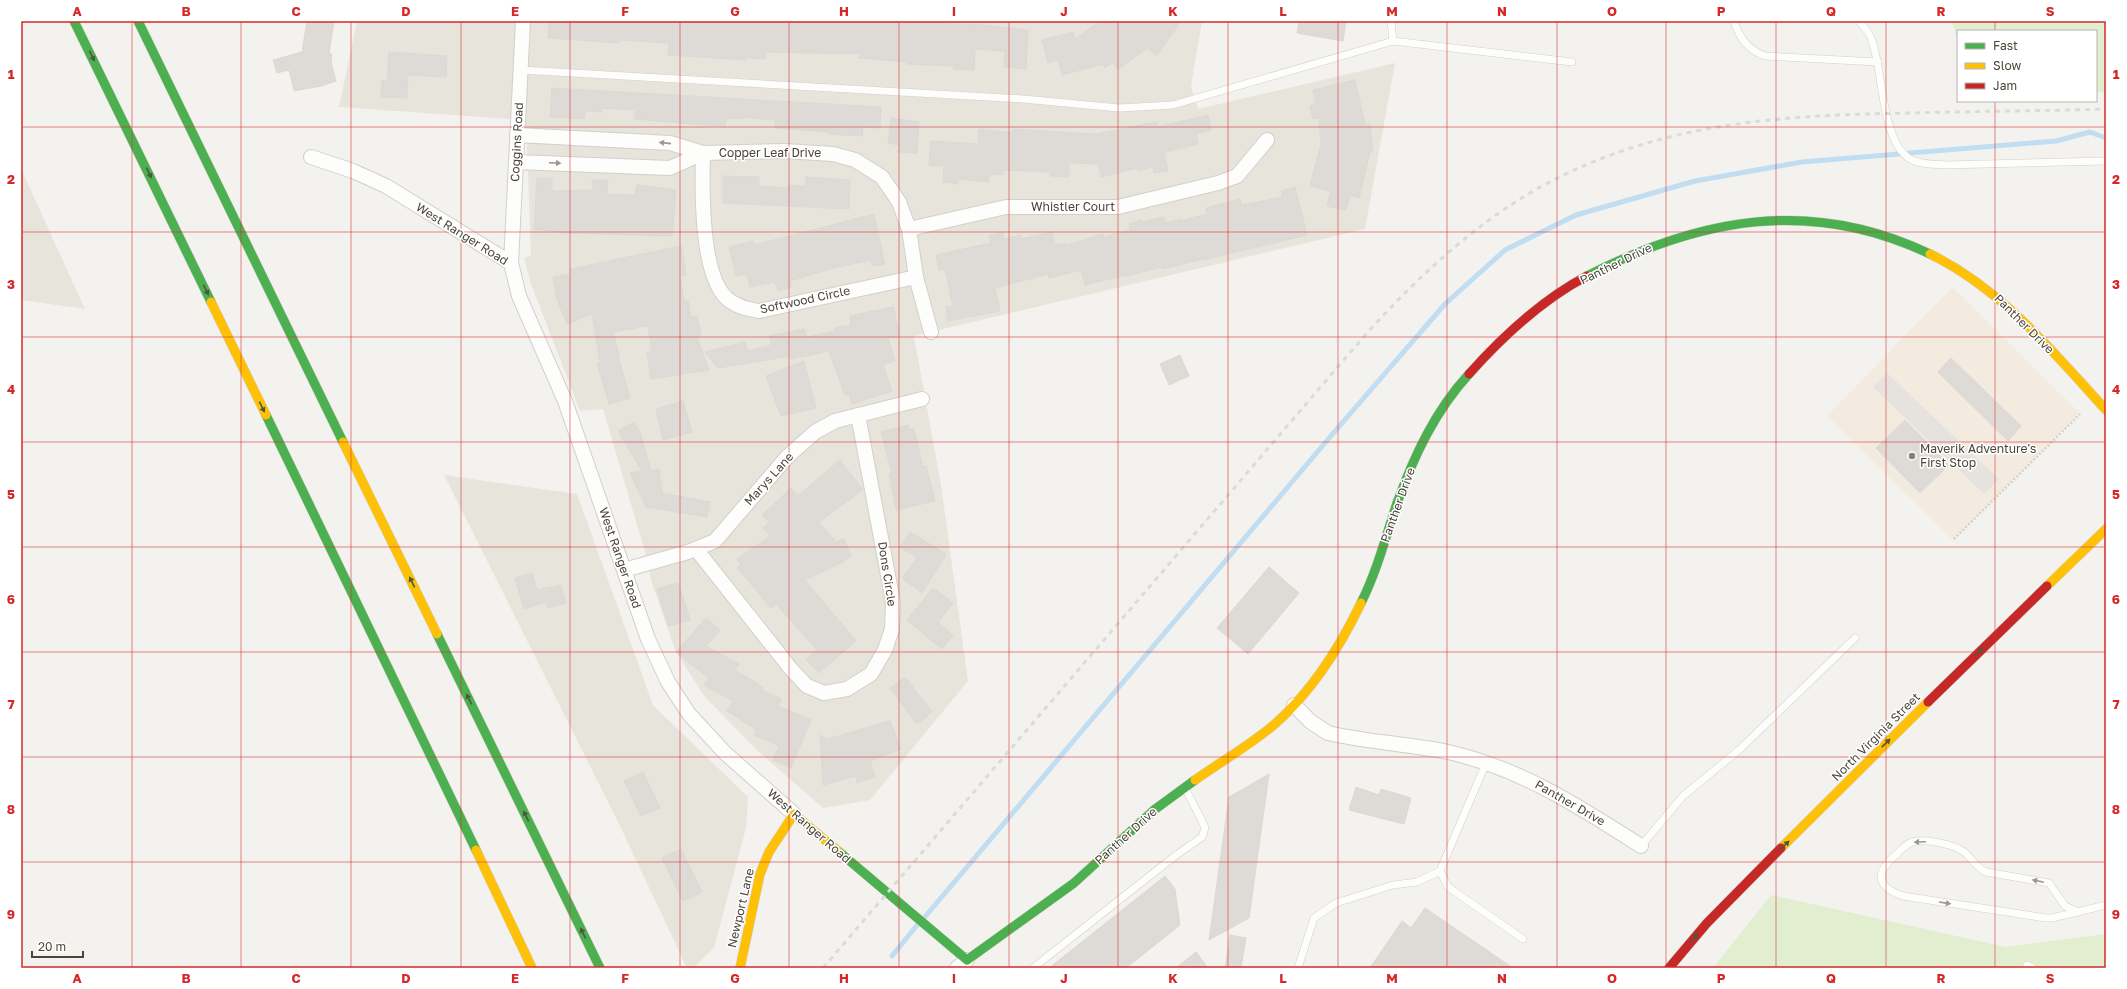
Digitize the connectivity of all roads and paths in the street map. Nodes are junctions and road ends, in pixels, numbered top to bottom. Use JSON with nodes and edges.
{"nodes":[{"id":1,"x":74,"y":21,"type":"edge"},
{"id":2,"x":138,"y":21,"type":"edge"},
{"id":3,"x":523,"y":21,"type":"edge"},
{"id":4,"x":1391,"y":21,"type":"edge"},
{"id":5,"x":1734,"y":21,"type":"edge"},
{"id":6,"x":1858,"y":21,"type":"edge"},
{"id":7,"x":1393,"y":41,"type":"junction"},
{"id":8,"x":1572,"y":62,"type":"dead end"},
{"id":9,"x":1878,"y":62,"type":"junction"},
{"id":10,"x":521,"y":70,"type":"junction"},
{"id":11,"x":517,"y":135,"type":"junction"},
{"id":12,"x":1267,"y":140,"type":"dead end"},
{"id":13,"x":703,"y":153,"type":"junction"},
{"id":14,"x":311,"y":157,"type":"dead end"},
{"id":15,"x":2106,"y":161,"type":"edge"},
{"id":16,"x":516,"y":162,"type":"junction"},
{"id":17,"x":909,"y":229,"type":"junction"},
{"id":18,"x":511,"y":262,"type":"junction"},
{"id":19,"x":916,"y":277,"type":"junction"},
{"id":20,"x":930,"y":332,"type":"dead end"},
{"id":21,"x":922,"y":399,"type":"dead end"},
{"id":22,"x":2106,"y":410,"type":"edge"},
{"id":23,"x":2080,"y":414,"type":"dead end"},
{"id":24,"x":858,"y":415,"type":"junction"},
{"id":25,"x":2106,"y":528,"type":"edge"},
{"id":26,"x":2106,"y":538,"type":"edge"},
{"id":27,"x":1954,"y":539,"type":"dead end"},
{"id":28,"x":2090,"y":544,"type":"junction"},
{"id":29,"x":696,"y":549,"type":"junction"},
{"id":30,"x":624,"y":570,"type":"junction"},
{"id":31,"x":1855,"y":638,"type":"dead end"},
{"id":32,"x":1294,"y":705,"type":"junction"},
{"id":33,"x":1486,"y":763,"type":"junction"},
{"id":34,"x":1185,"y":788,"type":"junction"},
{"id":35,"x":794,"y":814,"type":"junction"},
{"id":36,"x":1641,"y":846,"type":"joint"},
{"id":37,"x":1440,"y":871,"type":"junction"},
{"id":38,"x":2106,"y":905,"type":"edge"},
{"id":39,"x":2078,"y":912,"type":"junction"},
{"id":40,"x":1523,"y":938,"type":"dead end"},
{"id":41,"x":962,"y":964,"type":"edge"},
{"id":42,"x":532,"y":968,"type":"edge"},
{"id":43,"x":600,"y":968,"type":"edge"},
{"id":44,"x":740,"y":968,"type":"edge"},
{"id":45,"x":1032,"y":968,"type":"edge"},
{"id":46,"x":1298,"y":968,"type":"edge"},
{"id":47,"x":1669,"y":968,"type":"edge"}],
"edges":[{"from":1,"to":42,"type":"main road","one_way":true},
{"from":43,"to":2,"type":"main road","one_way":true},
{"from":3,"to":10,"type":"street","name":"Coggins Road"},
{"from":4,"to":7,"type":"lane"},
{"from":5,"to":9,"type":"lane"},
{"from":6,"to":9,"type":"lane"},
{"from":7,"to":8,"type":"lane"},
{"from":7,"to":10,"type":"lane"},
{"from":9,"to":15,"type":"lane"},
{"from":10,"to":11,"type":"street","name":"Coggins Road"},
{"from":13,"to":11,"type":"street","name":"Copper Leaf Drive","one_way":true},
{"from":11,"to":16,"type":"street","name":"Coggins Road"},
{"from":12,"to":17,"type":"street","name":"Whistler Court"},
{"from":16,"to":13,"type":"street","name":"Copper Leaf Drive","one_way":true},
{"from":13,"to":17,"type":"street","name":"Copper Leaf Drive"},
{"from":13,"to":19,"type":"street","name":"Softwood Circle"},
{"from":14,"to":18,"type":"street","name":"West Ranger Road"},
{"from":16,"to":18,"type":"street","name":"Coggins Road"},
{"from":17,"to":19,"type":"street","name":"Copper Leaf Drive"},
{"from":18,"to":30,"type":"street","name":"West Ranger Road"},
{"from":19,"to":20,"type":"street","name":"Copper Leaf Drive"},
{"from":21,"to":24,"type":"street","name":"Marys Lane"},
{"from":22,"to":32,"type":"main road","name":"Panther Drive"},
{"from":23,"to":27,"type":"path"},
{"from":24,"to":29,"type":"street","name":"Marys Lane"},
{"from":24,"to":29,"type":"street","name":"Dons Circle"},
{"from":25,"to":28,"type":"main road","name":"North Virginia Street"},
{"from":26,"to":28,"type":"main road"},
{"from":47,"to":28,"type":"main road","name":"North Virginia Street","one_way":true},
{"from":29,"to":30,"type":"street","name":"Marys Lane"},
{"from":30,"to":35,"type":"street","name":"West Ranger Road"},
{"from":31,"to":36,"type":"lane"},
{"from":32,"to":33,"type":"street","name":"Panther Drive"},
{"from":32,"to":34,"type":"main road","name":"Panther Drive"},
{"from":33,"to":36,"type":"street","name":"Panther Drive"},
{"from":33,"to":37,"type":"lane"},
{"from":34,"to":41,"type":"main road","name":"Panther Drive"},
{"from":34,"to":45,"type":"lane"},
{"from":35,"to":41,"type":"main road","name":"West Ranger Road"},
{"from":35,"to":44,"type":"main road","name":"Newport Lane"},
{"from":37,"to":40,"type":"lane"},
{"from":37,"to":46,"type":"lane"},
{"from":38,"to":39,"type":"lane"},
{"from":39,"to":39,"type":"lane","one_way":true}]}
